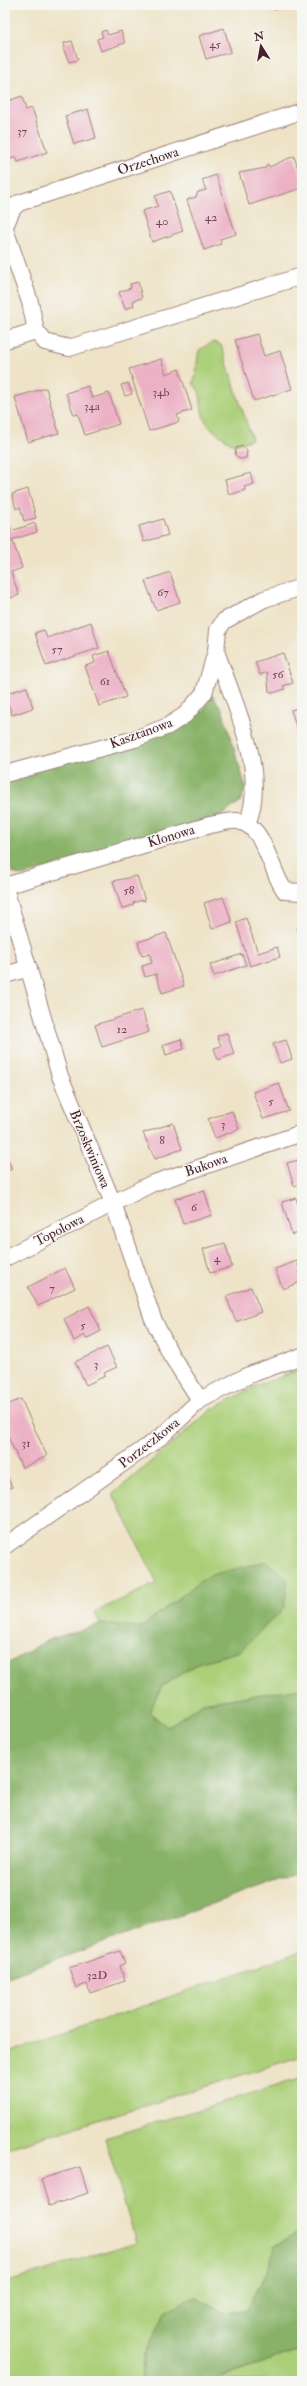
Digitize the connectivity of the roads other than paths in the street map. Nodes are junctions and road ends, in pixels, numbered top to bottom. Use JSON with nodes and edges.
{"nodes":[{"id":1,"x":302,"y":111,"type":"edge"},
{"id":2,"x":5,"y":227,"type":"edge"},
{"id":3,"x":302,"y":276,"type":"edge"},
{"id":4,"x":36,"y":331,"type":"junction"},
{"id":5,"x":5,"y":340,"type":"edge"},
{"id":6,"x":302,"y":587,"type":"edge"},
{"id":7,"x":216,"y":651,"type":"junction"},
{"id":8,"x":5,"y":774,"type":"edge"},
{"id":9,"x":247,"y":824,"type":"junction"},
{"id":10,"x":5,"y":887,"type":"edge"},
{"id":11,"x":302,"y":892,"type":"edge"},
{"id":12,"x":29,"y":968,"type":"junction"},
{"id":13,"x":5,"y":976,"type":"edge"},
{"id":14,"x":302,"y":1133,"type":"edge"},
{"id":15,"x":113,"y":1203,"type":"junction"},
{"id":16,"x":5,"y":1258,"type":"edge"},
{"id":17,"x":302,"y":1356,"type":"edge"},
{"id":18,"x":200,"y":1400,"type":"junction"},
{"id":19,"x":5,"y":1546,"type":"edge"}],
"edges":[{"from":1,"to":2,"type":"street","name":"Orzechowa"},
{"from":2,"to":4,"type":"street","name":"Orzechowa"},
{"from":3,"to":4,"type":"street"},
{"from":4,"to":5,"type":"street"},
{"from":6,"to":7,"type":"street","name":"Kasztanowa"},
{"from":7,"to":8,"type":"street","name":"Kasztanowa"},
{"from":7,"to":9,"type":"street"},
{"from":9,"to":10,"type":"street","name":"Klonowa"},
{"from":9,"to":11,"type":"street"},
{"from":10,"to":12,"type":"street","name":"Brzoskwiniowa"},
{"from":12,"to":13,"type":"street"},
{"from":12,"to":15,"type":"street","name":"Brzoskwiniowa"},
{"from":14,"to":15,"type":"street","name":"Bukowa"},
{"from":15,"to":16,"type":"street","name":"Topolowa"},
{"from":15,"to":18,"type":"street","name":"Brzoskwiniowa"},
{"from":17,"to":18,"type":"street","name":"Porzeczkowa"},
{"from":18,"to":19,"type":"street","name":"Porzeczkowa"}]}
